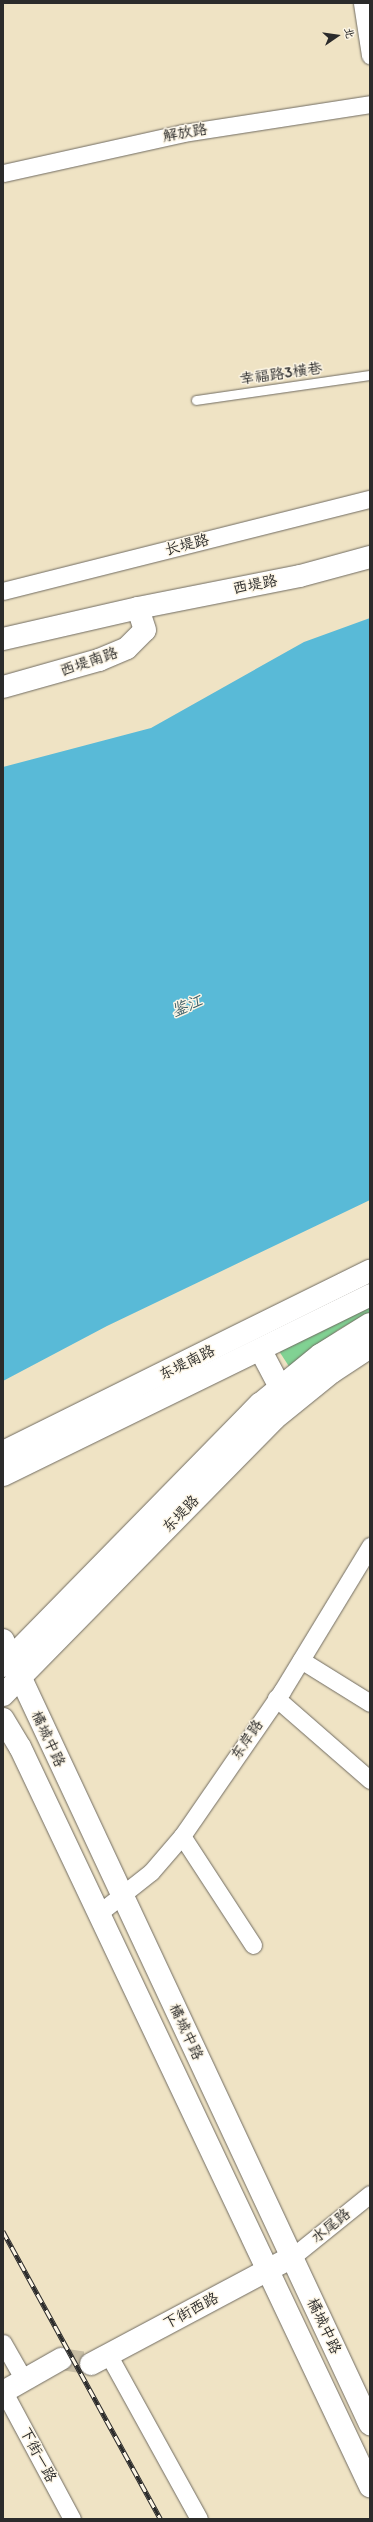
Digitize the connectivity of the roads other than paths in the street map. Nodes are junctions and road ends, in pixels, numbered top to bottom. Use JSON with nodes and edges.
{"nodes":[{"id":1,"x":362,"y":3,"type":"edge"},
{"id":2,"x":370,"y":55,"type":"edge"},
{"id":3,"x":370,"y":104,"type":"edge"},
{"id":4,"x":3,"y":173,"type":"edge"},
{"id":5,"x":370,"y":375,"type":"edge"},
{"id":6,"x":196,"y":400,"type":"dead end"},
{"id":7,"x":370,"y":499,"type":"edge"},
{"id":8,"x":370,"y":557,"type":"edge"},
{"id":9,"x":3,"y":591,"type":"edge"},
{"id":10,"x":138,"y":608,"type":"junction"},
{"id":11,"x":3,"y":640,"type":"edge"},
{"id":12,"x":3,"y":687,"type":"edge"},
{"id":13,"x":370,"y":1271,"type":"edge"},
{"id":14,"x":370,"y":1295,"type":"edge"},
{"id":15,"x":370,"y":1324,"type":"edge"},
{"id":16,"x":370,"y":1347,"type":"edge"},
{"id":17,"x":261,"y":1351,"type":"junction"},
{"id":18,"x":280,"y":1387,"type":"junction"},
{"id":19,"x":3,"y":1452,"type":"edge"},
{"id":20,"x":3,"y":1475,"type":"edge"},
{"id":21,"x":370,"y":1546,"type":"edge"},
{"id":22,"x":301,"y":1660,"type":"junction"},
{"id":23,"x":9,"y":1661,"type":"edge"},
{"id":24,"x":3,"y":1695,"type":"edge"},
{"id":25,"x":276,"y":1698,"type":"junction"},
{"id":26,"x":370,"y":1703,"type":"edge"},
{"id":27,"x":3,"y":1719,"type":"edge"},
{"id":28,"x":370,"y":1780,"type":"edge"},
{"id":29,"x":182,"y":1836,"type":"junction"},
{"id":30,"x":122,"y":1896,"type":"junction"},
{"id":31,"x":99,"y":1913,"type":"junction"},
{"id":32,"x":253,"y":1945,"type":"dead end"},
{"id":33,"x":370,"y":2194,"type":"edge"},
{"id":34,"x":292,"y":2257,"type":"junction"},
{"id":35,"x":267,"y":2271,"type":"junction"},
{"id":36,"x":3,"y":2343,"type":"edge"},
{"id":37,"x":100,"y":2359,"type":"joint"},
{"id":38,"x":61,"y":2360,"type":"tunnel mouth"},
{"id":39,"x":24,"y":2380,"type":"junction"},
{"id":40,"x":4,"y":2392,"type":"edge"},
{"id":41,"x":370,"y":2424,"type":"edge"},
{"id":42,"x":370,"y":2486,"type":"edge"},
{"id":43,"x":72,"y":2519,"type":"edge"},
{"id":44,"x":199,"y":2519,"type":"edge"}],
"edges":[{"from":1,"to":2,"type":"street"},
{"from":3,"to":4,"type":"street","name":"解放路"},
{"from":5,"to":6,"type":"lane","name":"幸福路3横巷"},
{"from":7,"to":9,"type":"street","name":"长堤路"},
{"from":8,"to":10,"type":"main road","name":"西堤路"},
{"from":10,"to":11,"type":"main road","name":"西堤路"},
{"from":10,"to":12,"type":"main road","name":"西堤南路"},
{"from":13,"to":19,"type":"main road","name":"东堤南路"},
{"from":14,"to":17,"type":"main road","name":"东堤南路"},
{"from":15,"to":18,"type":"main road","name":"东堤路"},
{"from":16,"to":23,"type":"main road","name":"东堤路"},
{"from":17,"to":18,"type":"main road"},
{"from":17,"to":20,"type":"main road","name":"东堤南路"},
{"from":18,"to":23,"type":"main road","name":"东堤路"},
{"from":21,"to":22,"type":"street","name":"东岸路"},
{"from":22,"to":25,"type":"street","name":"东岸路"},
{"from":22,"to":26,"type":"street"},
{"from":23,"to":24,"type":"main road","name":"东堤路"},
{"from":23,"to":30,"type":"main road","name":"橘城中路"},
{"from":25,"to":28,"type":"street"},
{"from":25,"to":29,"type":"street","name":"东岸路"},
{"from":27,"to":31,"type":"main road","name":"橘城中路"},
{"from":29,"to":30,"type":"street","name":"东岸路"},
{"from":29,"to":32,"type":"street"},
{"from":30,"to":31,"type":"street","name":"东岸路"},
{"from":30,"to":34,"type":"main road","name":"橘城中路"},
{"from":31,"to":35,"type":"main road","name":"橘城中路"},
{"from":33,"to":34,"type":"street","name":"水尾路"},
{"from":34,"to":35,"type":"main road","name":"下街西路"},
{"from":34,"to":41,"type":"main road","name":"橘城中路"},
{"from":35,"to":37,"type":"main road","name":"下街西路"},
{"from":35,"to":42,"type":"main road","name":"橘城中路"},
{"from":36,"to":39,"type":"street"},
{"from":37,"to":44,"type":"street"},
{"from":38,"to":39,"type":"main road"},
{"from":39,"to":40,"type":"main road"},
{"from":40,"to":43,"type":"street","name":"下街一路"}]}
